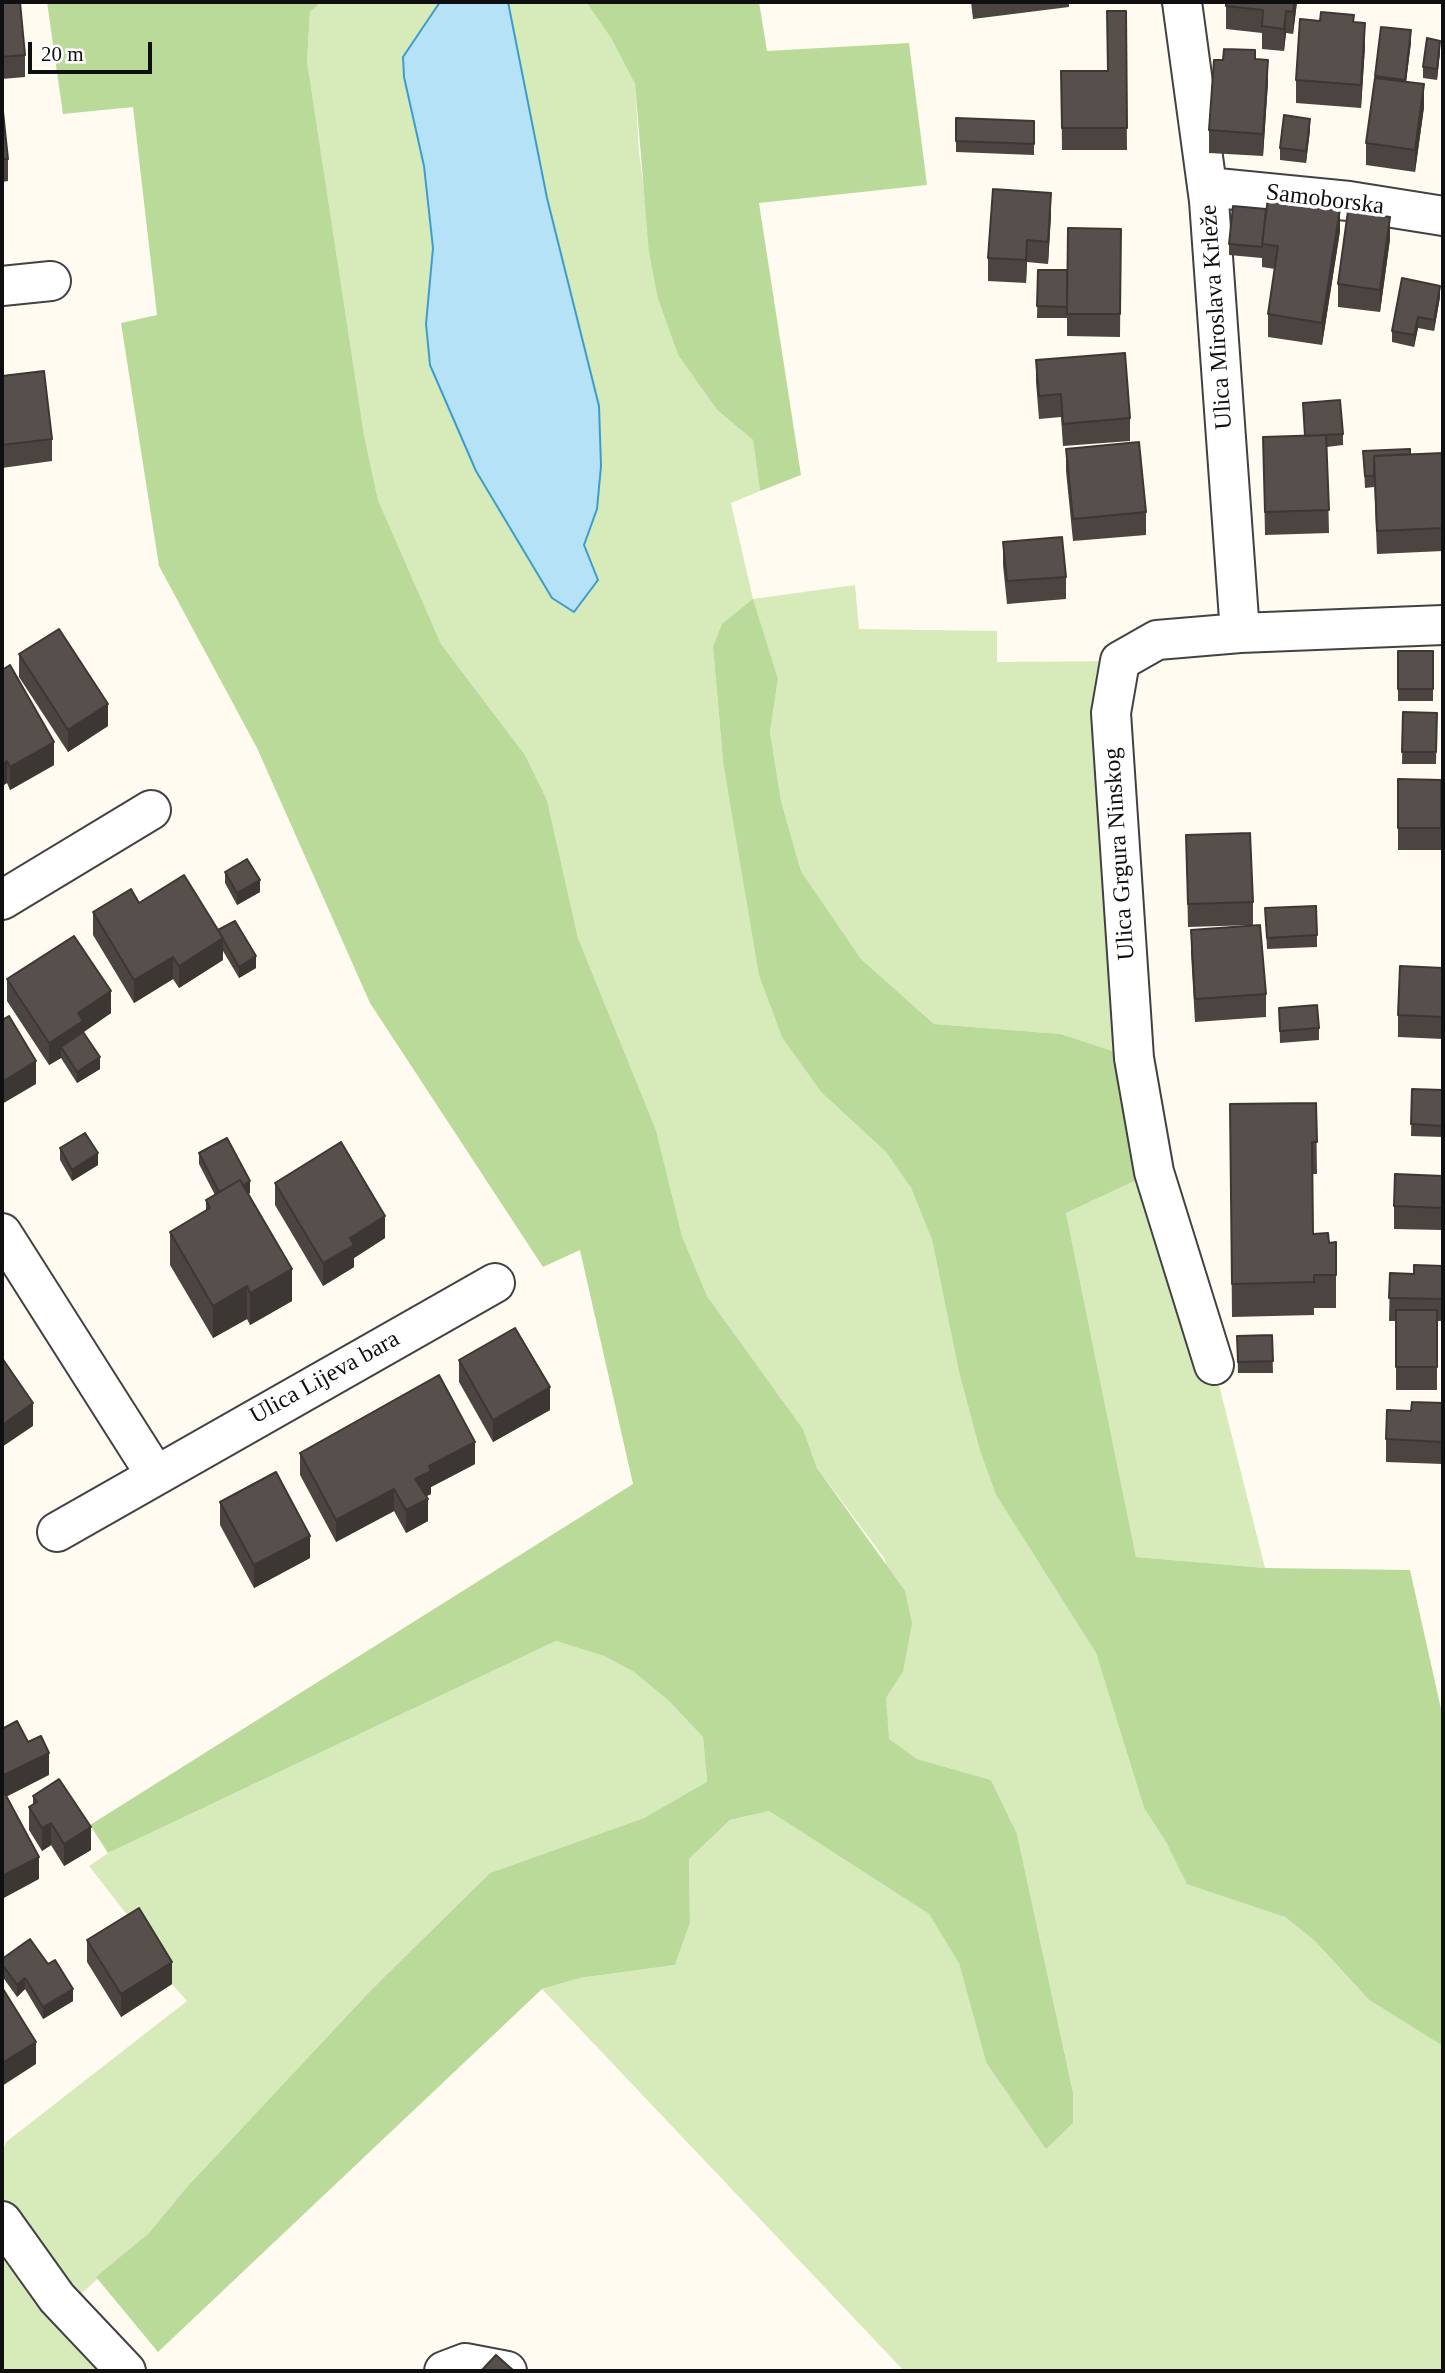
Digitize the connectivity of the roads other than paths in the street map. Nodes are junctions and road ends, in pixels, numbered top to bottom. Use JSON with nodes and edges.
{"nodes":[{"id":1,"x":1182,"y":2,"type":"edge"},
{"id":2,"x":1207,"y":187,"type":"junction"},
{"id":3,"x":1443,"y":216,"type":"edge"},
{"id":4,"x":51,"y":281,"type":"dead end"},
{"id":5,"x":2,"y":286,"type":"edge"},
{"id":6,"x":1443,"y":625,"type":"edge"},
{"id":7,"x":1240,"y":633,"type":"junction"},
{"id":8,"x":151,"y":810,"type":"dead end"},
{"id":9,"x":2,"y":900,"type":"edge"},
{"id":10,"x":2,"y":1233,"type":"edge"},
{"id":11,"x":495,"y":1283,"type":"dead end"},
{"id":12,"x":1214,"y":1365,"type":"dead end"},
{"id":13,"x":155,"y":1474,"type":"junction"},
{"id":14,"x":57,"y":1532,"type":"dead end"},
{"id":15,"x":2,"y":2221,"type":"edge"},
{"id":16,"x":126,"y":2371,"type":"edge"},
{"id":17,"x":444,"y":2371,"type":"edge"},
{"id":18,"x":507,"y":2371,"type":"edge"}],
"edges":[{"from":1,"to":2,"type":"street","name":"Ulica Miroslava Krleže"},
{"from":2,"to":3,"type":"street","name":"Samoborska"},
{"from":2,"to":7,"type":"street","name":"Ulica Miroslava Krleže"},
{"from":4,"to":5,"type":"street"},
{"from":6,"to":7,"type":"street","name":"Ulica Grgura Ninskog"},
{"from":7,"to":12,"type":"street","name":"Ulica Grgura Ninskog"},
{"from":8,"to":9,"type":"street"},
{"from":10,"to":13,"type":"street"},
{"from":11,"to":13,"type":"street","name":"Ulica Lijeva bara"},
{"from":13,"to":14,"type":"street","name":"Ulica Lijeva bara"},
{"from":15,"to":16,"type":"street"},
{"from":17,"to":18,"type":"street"}]}
